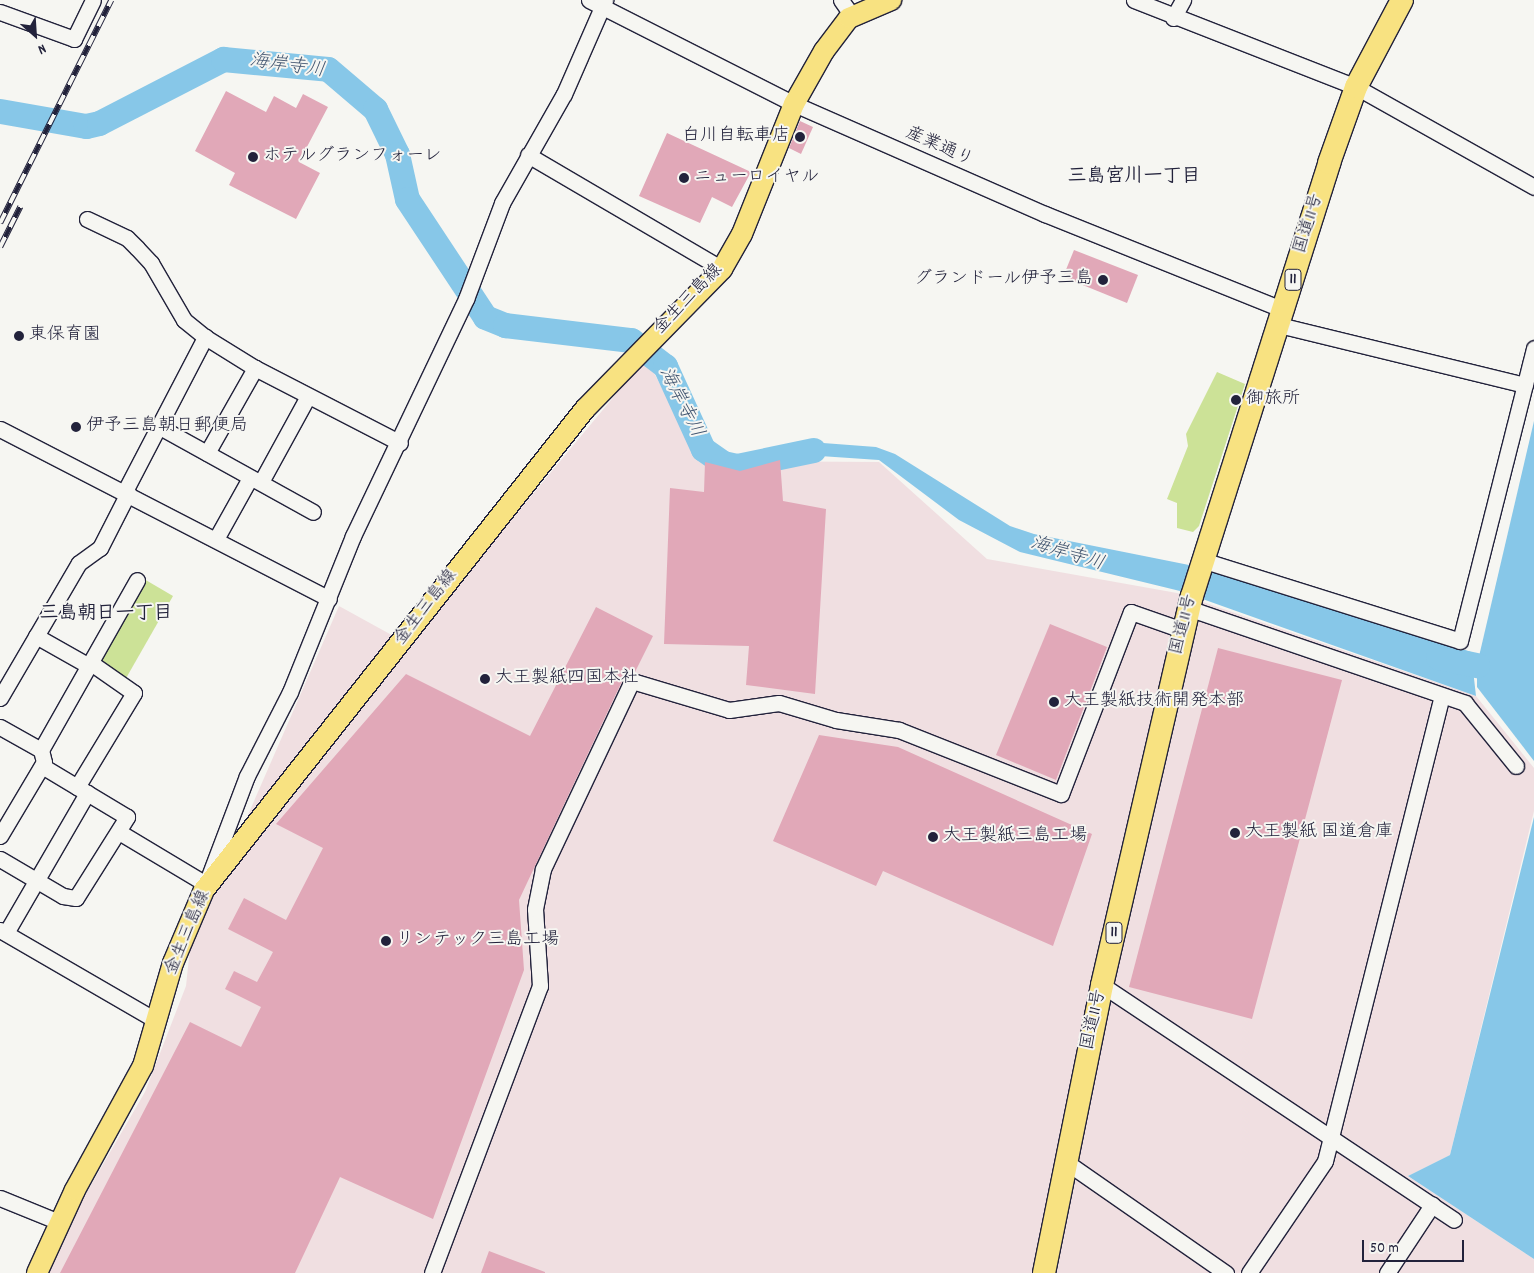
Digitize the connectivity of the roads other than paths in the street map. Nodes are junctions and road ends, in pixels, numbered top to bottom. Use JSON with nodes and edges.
{"nodes":[{"id":1,"x":93,"y":0,"type":"edge"},
{"id":2,"x":891,"y":0,"type":"edge"},
{"id":3,"x":1134,"y":0,"type":"edge"},
{"id":4,"x":1183,"y":0,"type":"edge"},
{"id":5,"x":1402,"y":0,"type":"edge"},
{"id":6,"x":599,"y":2,"type":"edge"},
{"id":7,"x":846,"y":8,"type":"edge"},
{"id":8,"x":0,"y":12,"type":"edge"},
{"id":9,"x":1173,"y":18,"type":"junction"},
{"id":10,"x":1356,"y":87,"type":"junction"},
{"id":11,"x":794,"y":104,"type":"junction"},
{"id":12,"x":528,"y":155,"type":"junction"},
{"id":13,"x":1534,"y":187,"type":"edge"},
{"id":14,"x":86,"y":220,"type":"dead end"},
{"id":15,"x":722,"y":268,"type":"junction"},
{"id":16,"x":1282,"y":317,"type":"junction"},
{"id":17,"x":205,"y":337,"type":"junction"},
{"id":18,"x":1534,"y":348,"type":"edge"},
{"id":19,"x":255,"y":368,"type":"junction"},
{"id":20,"x":1525,"y":385,"type":"junction"},
{"id":21,"x":308,"y":396,"type":"junction"},
{"id":22,"x":158,"y":426,"type":"junction"},
{"id":23,"x":0,"y":429,"type":"edge"},
{"id":24,"x":400,"y":443,"type":"junction"},
{"id":25,"x":206,"y":454,"type":"junction"},
{"id":26,"x":256,"y":480,"type":"junction"},
{"id":27,"x":126,"y":492,"type":"junction"},
{"id":28,"x":313,"y":512,"type":"dead end"},
{"id":29,"x":216,"y":539,"type":"junction"},
{"id":30,"x":1202,"y":564,"type":"junction"},
{"id":31,"x":138,"y":580,"type":"dead end"},
{"id":32,"x":329,"y":599,"type":"junction"},
{"id":33,"x":1190,"y":602,"type":"junction"},
{"id":34,"x":1182,"y":630,"type":"junction"},
{"id":35,"x":36,"y":636,"type":"junction"},
{"id":36,"x":90,"y":664,"type":"junction"},
{"id":37,"x":1442,"y":695,"type":"junction"},
{"id":38,"x":0,"y":698,"type":"edge"},
{"id":39,"x":0,"y":727,"type":"edge"},
{"id":40,"x":41,"y":750,"type":"junction"},
{"id":41,"x":42,"y":766,"type":"junction"},
{"id":42,"x":1516,"y":766,"type":"dead end"},
{"id":43,"x":82,"y":790,"type":"junction"},
{"id":44,"x":119,"y":832,"type":"junction"},
{"id":45,"x":0,"y":836,"type":"edge"},
{"id":46,"x":0,"y":859,"type":"edge"},
{"id":47,"x":35,"y":880,"type":"junction"},
{"id":48,"x":205,"y":887,"type":"junction"},
{"id":49,"x":3,"y":932,"type":"edge"},
{"id":50,"x":1102,"y":985,"type":"junction"},
{"id":51,"x":157,"y":1020,"type":"junction"},
{"id":52,"x":1331,"y":1138,"type":"junction"},
{"id":53,"x":1066,"y":1162,"type":"junction"},
{"id":54,"x":0,"y":1198,"type":"edge"},
{"id":55,"x":1432,"y":1205,"type":"junction"},
{"id":56,"x":1454,"y":1220,"type":"dead end"},
{"id":57,"x":59,"y":1222,"type":"junction"},
{"id":58,"x":37,"y":1273,"type":"edge"},
{"id":59,"x":432,"y":1273,"type":"edge"},
{"id":60,"x":1044,"y":1273,"type":"edge"},
{"id":61,"x":1226,"y":1273,"type":"edge"},
{"id":62,"x":1249,"y":1273,"type":"edge"},
{"id":63,"x":1387,"y":1273,"type":"edge"}],
"edges":[{"from":1,"to":8,"type":"street"},
{"from":2,"to":7,"type":"main road","name":"金生三島線"},
{"from":3,"to":9,"type":"street"},
{"from":4,"to":9,"type":"street"},
{"from":5,"to":10,"type":"highway","name":"国道11号","number":"11"},
{"from":6,"to":11,"type":"street","name":"産業通り"},
{"from":6,"to":12,"type":"street"},
{"from":7,"to":11,"type":"main road","name":"金生三島線"},
{"from":9,"to":10,"type":"street"},
{"from":10,"to":13,"type":"street"},
{"from":10,"to":16,"type":"highway","name":"国道11号","number":"11"},
{"from":11,"to":15,"type":"main road","name":"金生三島線"},
{"from":11,"to":16,"type":"street","name":"産業通り"},
{"from":12,"to":15,"type":"street"},
{"from":12,"to":24,"type":"street"},
{"from":14,"to":17,"type":"street"},
{"from":15,"to":48,"type":"main road","name":"金生三島線"},
{"from":16,"to":20,"type":"street","name":"産業通り"},
{"from":16,"to":30,"type":"highway","name":"国道11号","number":"11"},
{"from":17,"to":19,"type":"street"},
{"from":17,"to":22,"type":"street"},
{"from":18,"to":20,"type":"street"},
{"from":19,"to":21,"type":"street"},
{"from":19,"to":25,"type":"street"},
{"from":20,"to":30,"type":"street"},
{"from":21,"to":24,"type":"street"},
{"from":21,"to":26,"type":"street"},
{"from":22,"to":25,"type":"street"},
{"from":22,"to":27,"type":"street"},
{"from":23,"to":27,"type":"street"},
{"from":24,"to":32,"type":"street"},
{"from":25,"to":26,"type":"street"},
{"from":26,"to":28,"type":"street"},
{"from":26,"to":29,"type":"street"},
{"from":27,"to":29,"type":"street"},
{"from":27,"to":35,"type":"street"},
{"from":29,"to":32,"type":"street"},
{"from":30,"to":33,"type":"highway","name":"国道11号","number":"11"},
{"from":31,"to":36,"type":"street"},
{"from":32,"to":48,"type":"street"},
{"from":33,"to":34,"type":"highway","name":"国道11号","number":"11"},
{"from":33,"to":37,"type":"street"},
{"from":34,"to":50,"type":"highway","name":"国道11号","number":"11"},
{"from":34,"to":59,"type":"street"},
{"from":35,"to":36,"type":"street"},
{"from":35,"to":38,"type":"street"},
{"from":36,"to":40,"type":"street"},
{"from":36,"to":43,"type":"street"},
{"from":37,"to":42,"type":"street"},
{"from":37,"to":52,"type":"street"},
{"from":39,"to":40,"type":"street"},
{"from":40,"to":41,"type":"street"},
{"from":41,"to":43,"type":"street"},
{"from":41,"to":45,"type":"street"},
{"from":43,"to":44,"type":"street"},
{"from":43,"to":47,"type":"street"},
{"from":44,"to":47,"type":"street"},
{"from":44,"to":48,"type":"street"},
{"from":46,"to":47,"type":"street"},
{"from":47,"to":49,"type":"street"},
{"from":48,"to":51,"type":"main road","name":"金生三島線"},
{"from":49,"to":51,"type":"street"},
{"from":50,"to":52,"type":"street"},
{"from":50,"to":53,"type":"highway","name":"国道11号","number":"11"},
{"from":51,"to":57,"type":"main road","name":"金生三島線"},
{"from":52,"to":55,"type":"street"},
{"from":52,"to":62,"type":"street"},
{"from":53,"to":60,"type":"highway","name":"国道11号","number":"11"},
{"from":53,"to":61,"type":"street"},
{"from":54,"to":57,"type":"street"},
{"from":55,"to":56,"type":"street"},
{"from":55,"to":63,"type":"street"},
{"from":57,"to":58,"type":"main road","name":"金生三島線"}]}
